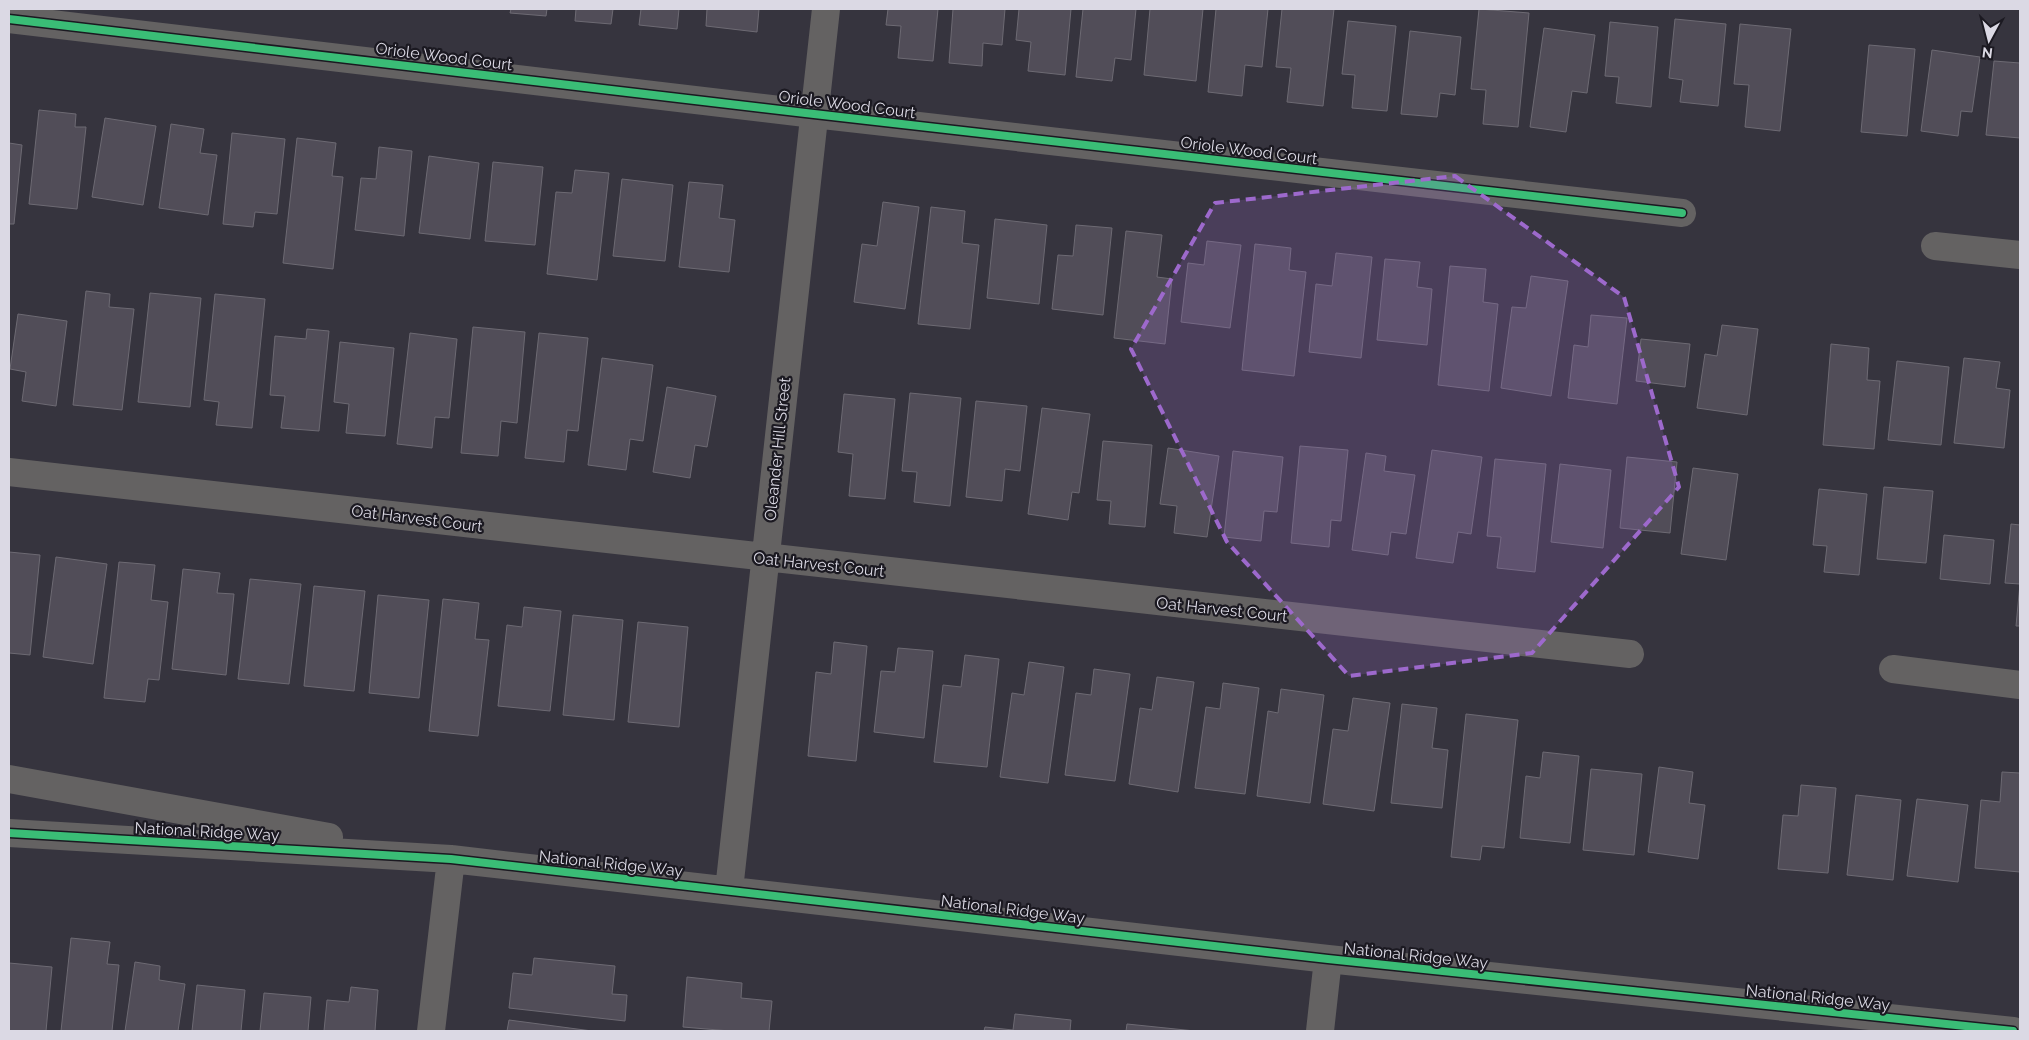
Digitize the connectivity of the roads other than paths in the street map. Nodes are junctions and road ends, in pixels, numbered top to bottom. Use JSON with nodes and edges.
{"nodes":[{"id":1,"x":826,"y":9,"type":"edge"},
{"id":2,"x":9,"y":19,"type":"edge"},
{"id":3,"x":814,"y":114,"type":"junction"},
{"id":4,"x":1682,"y":213,"type":"dead end"},
{"id":5,"x":1935,"y":246,"type":"dead end"},
{"id":6,"x":2020,"y":255,"type":"edge"},
{"id":7,"x":9,"y":472,"type":"edge"},
{"id":8,"x":764,"y":558,"type":"junction"},
{"id":9,"x":1630,"y":654,"type":"dead end"},
{"id":10,"x":1893,"y":669,"type":"dead end"},
{"id":11,"x":2020,"y":685,"type":"edge"},
{"id":12,"x":9,"y":779,"type":"edge"},
{"id":13,"x":9,"y":833,"type":"edge"},
{"id":14,"x":451,"y":859,"type":"junction"},
{"id":15,"x":729,"y":890,"type":"junction"},
{"id":16,"x":1328,"y":959,"type":"junction"},
{"id":17,"x":431,"y":1031,"type":"edge"},
{"id":18,"x":1320,"y":1031,"type":"edge"},
{"id":19,"x":2013,"y":1031,"type":"edge"}],
"edges":[{"from":1,"to":3,"type":"street","name":"Oleander Hill Street"},
{"from":2,"to":3,"type":"street","name":"Oriole Wood Court"},
{"from":3,"to":4,"type":"street","name":"Oriole Wood Court"},
{"from":3,"to":8,"type":"street","name":"Oleander Hill Street"},
{"from":5,"to":6,"type":"street"},
{"from":7,"to":8,"type":"street","name":"Oat Harvest Court"},
{"from":8,"to":9,"type":"street","name":"Oat Harvest Court"},
{"from":8,"to":15,"type":"street","name":"Oleander Hill Street"},
{"from":10,"to":11,"type":"street"},
{"from":12,"to":14,"type":"street","name":"National Ridge Way"},
{"from":13,"to":14,"type":"street","name":"National Ridge Way"},
{"from":14,"to":15,"type":"street","name":"National Ridge Way"},
{"from":14,"to":17,"type":"street"},
{"from":15,"to":16,"type":"street","name":"National Ridge Way"},
{"from":16,"to":18,"type":"street"},
{"from":16,"to":19,"type":"street","name":"National Ridge Way"}]}
